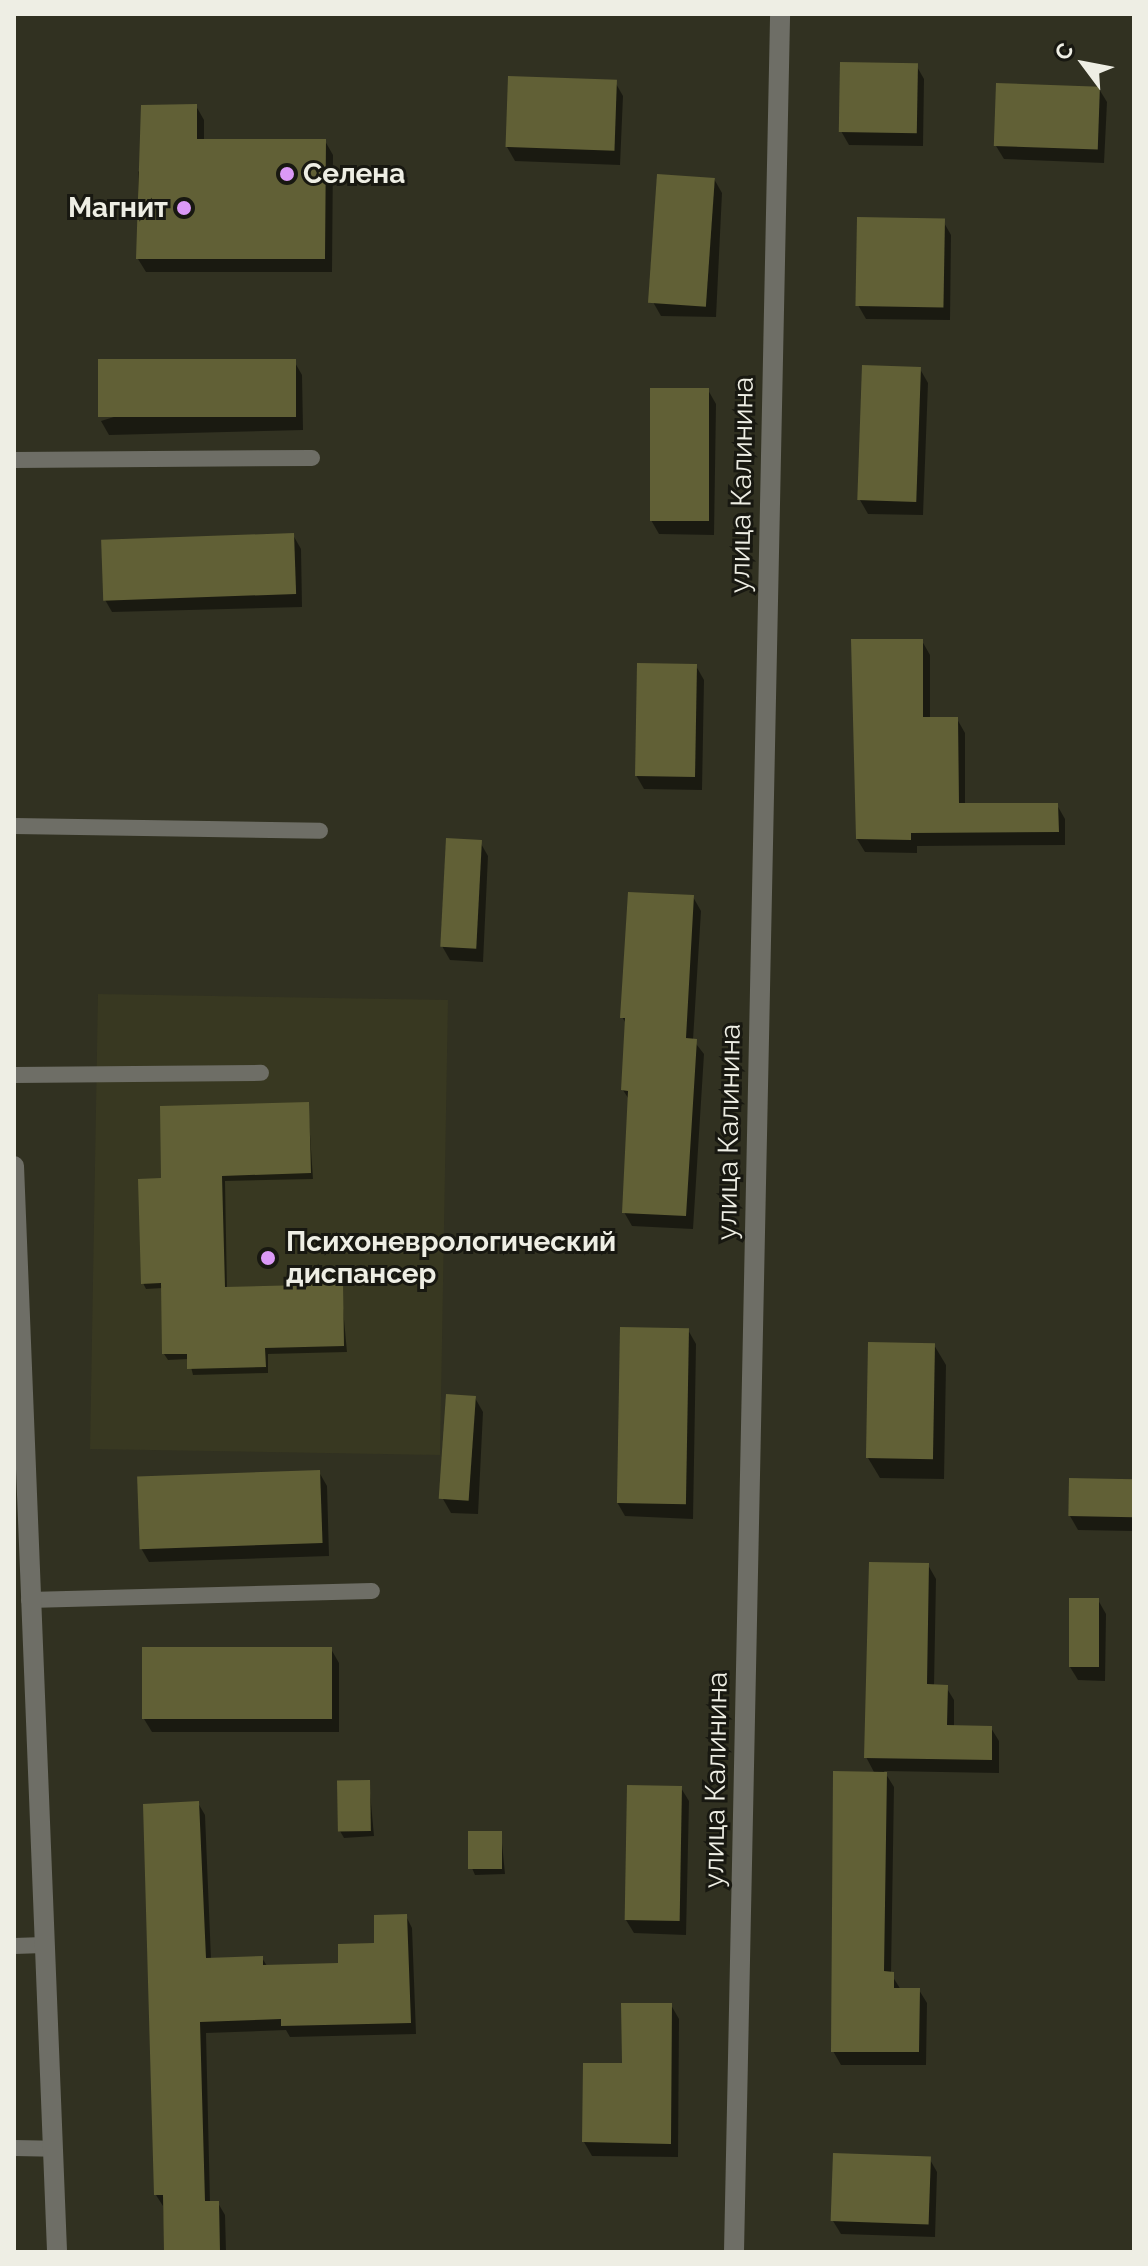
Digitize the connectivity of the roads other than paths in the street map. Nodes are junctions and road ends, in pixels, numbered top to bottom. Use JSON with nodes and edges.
{"nodes":[{"id":1,"x":780,"y":14,"type":"edge"},
{"id":2,"x":312,"y":458,"type":"dead end"},
{"id":3,"x":14,"y":460,"type":"edge"},
{"id":4,"x":14,"y":826,"type":"edge"},
{"id":5,"x":320,"y":831,"type":"dead end"},
{"id":6,"x":261,"y":1073,"type":"dead end"},
{"id":7,"x":14,"y":1075,"type":"edge"},
{"id":8,"x":14,"y":1166,"type":"edge"},
{"id":9,"x":20,"y":1490,"type":"edge"},
{"id":10,"x":372,"y":1591,"type":"dead end"},
{"id":11,"x":29,"y":1600,"type":"junction"},
{"id":12,"x":44,"y":1945,"type":"junction"},
{"id":13,"x":14,"y":1946,"type":"edge"},
{"id":14,"x":14,"y":2148,"type":"edge"},
{"id":15,"x":53,"y":2149,"type":"junction"},
{"id":16,"x":57,"y":2252,"type":"edge"},
{"id":17,"x":734,"y":2252,"type":"edge"}],
"edges":[{"from":1,"to":17,"type":"street","name":"улица Калинина"},
{"from":2,"to":3,"type":"lane"},
{"from":4,"to":5,"type":"lane"},
{"from":6,"to":7,"type":"lane"},
{"from":8,"to":9,"type":"street"},
{"from":9,"to":11,"type":"street"},
{"from":10,"to":11,"type":"lane"},
{"from":11,"to":12,"type":"street"},
{"from":12,"to":13,"type":"lane"},
{"from":12,"to":15,"type":"street"},
{"from":14,"to":15,"type":"lane"},
{"from":15,"to":16,"type":"street"}]}
